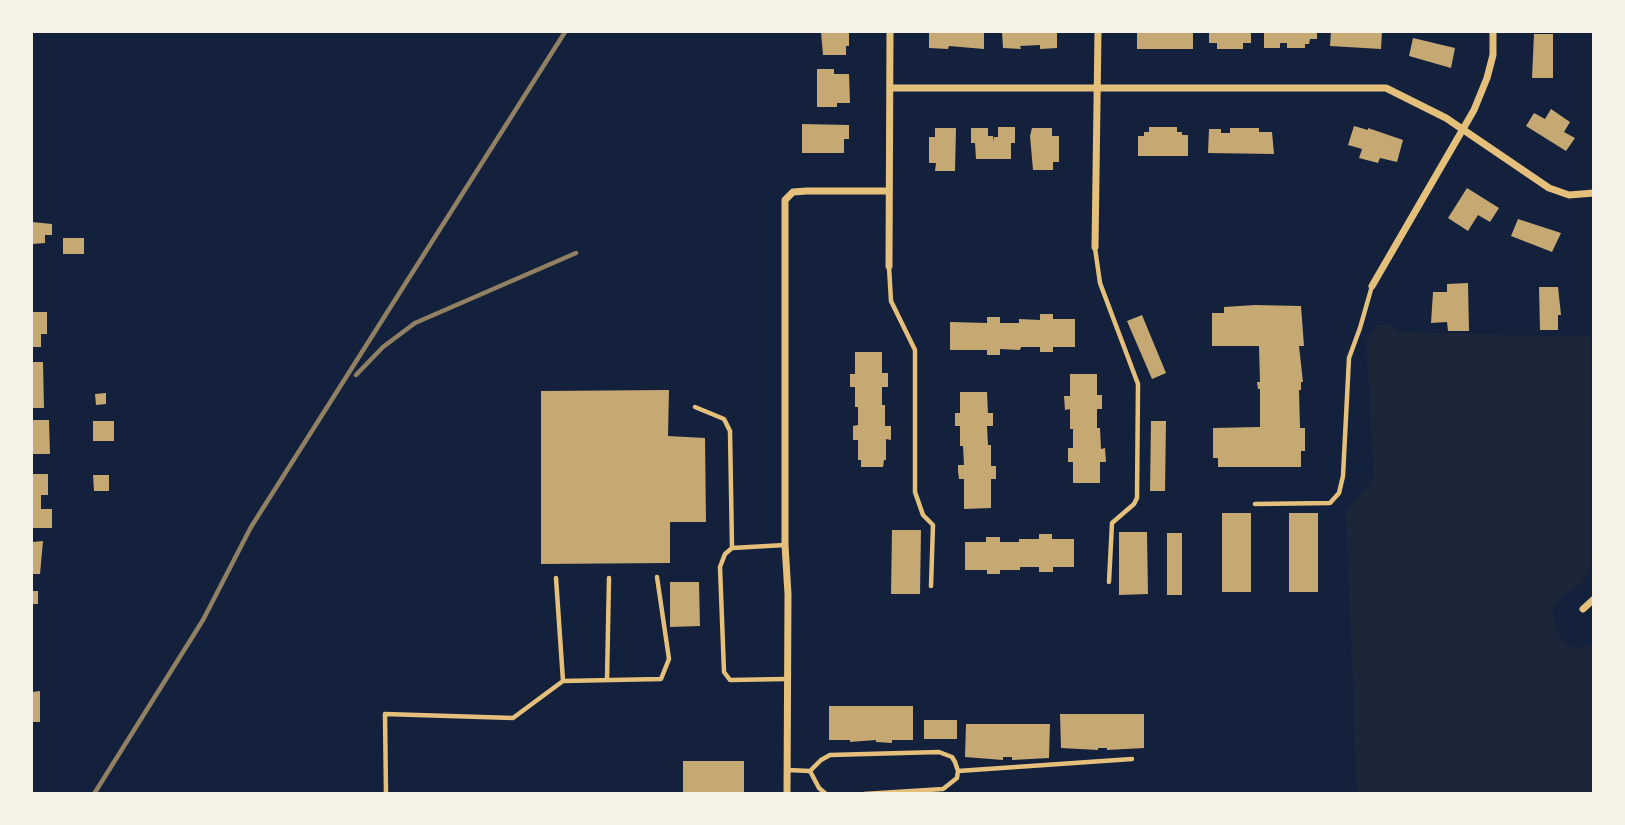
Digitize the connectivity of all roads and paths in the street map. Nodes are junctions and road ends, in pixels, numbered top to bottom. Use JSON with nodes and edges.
{"nodes":[{"id":1,"x":890,"y":32,"type":"edge"},
{"id":2,"x":1098,"y":32,"type":"edge"},
{"id":3,"x":1493,"y":32,"type":"edge"},
{"id":4,"x":891,"y":88,"type":"junction"},
{"id":5,"x":1097,"y":89,"type":"junction"},
{"id":6,"x":1463,"y":130,"type":"junction"},
{"id":7,"x":889,"y":191,"type":"junction"},
{"id":8,"x":1594,"y":193,"type":"edge"},
{"id":9,"x":1095,"y":247,"type":"joint"},
{"id":10,"x":889,"y":266,"type":"joint"},
{"id":11,"x":1372,"y":285,"type":"joint"},
{"id":12,"x":695,"y":407,"type":"dead end"},
{"id":13,"x":1255,"y":504,"type":"dead end"},
{"id":14,"x":785,"y":545,"type":"junction"},
{"id":15,"x":732,"y":548,"type":"junction"},
{"id":16,"x":657,"y":577,"type":"dead end"},
{"id":17,"x":556,"y":578,"type":"dead end"},
{"id":18,"x":609,"y":578,"type":"dead end"},
{"id":19,"x":1109,"y":582,"type":"dead end"},
{"id":20,"x":932,"y":586,"type":"dead end"},
{"id":21,"x":1594,"y":599,"type":"edge"},
{"id":22,"x":1583,"y":609,"type":"dead end"},
{"id":23,"x":607,"y":680,"type":"junction"},
{"id":24,"x":786,"y":680,"type":"junction"},
{"id":25,"x":563,"y":681,"type":"junction"},
{"id":26,"x":1132,"y":759,"type":"dead end"},
{"id":27,"x":788,"y":770,"type":"junction"},
{"id":28,"x":810,"y":771,"type":"junction"},
{"id":29,"x":958,"y":771,"type":"junction"},
{"id":30,"x":386,"y":793,"type":"edge"},
{"id":31,"x":787,"y":793,"type":"edge"},
{"id":32,"x":826,"y":793,"type":"edge"},
{"id":33,"x":864,"y":793,"type":"edge"}],
"edges":[{"from":1,"to":4,"type":"street"},
{"from":2,"to":5,"type":"street"},
{"from":3,"to":6,"type":"street"},
{"from":4,"to":5,"type":"street"},
{"from":4,"to":7,"type":"street"},
{"from":5,"to":6,"type":"street"},
{"from":5,"to":9,"type":"street"},
{"from":6,"to":8,"type":"street"},
{"from":6,"to":11,"type":"street"},
{"from":7,"to":10,"type":"street"},
{"from":7,"to":14,"type":"street"},
{"from":9,"to":19,"type":"lane"},
{"from":10,"to":20,"type":"lane"},
{"from":11,"to":13,"type":"lane"},
{"from":12,"to":15,"type":"lane"},
{"from":14,"to":15,"type":"lane"},
{"from":14,"to":24,"type":"street"},
{"from":15,"to":24,"type":"lane"},
{"from":16,"to":23,"type":"lane"},
{"from":17,"to":25,"type":"lane"},
{"from":18,"to":23,"type":"lane"},
{"from":21,"to":22,"type":"street"},
{"from":23,"to":25,"type":"lane"},
{"from":24,"to":27,"type":"street"},
{"from":25,"to":30,"type":"lane"},
{"from":26,"to":29,"type":"lane"},
{"from":27,"to":28,"type":"lane"},
{"from":27,"to":31,"type":"street"},
{"from":28,"to":29,"type":"lane"},
{"from":28,"to":32,"type":"lane"},
{"from":29,"to":33,"type":"lane"}]}
